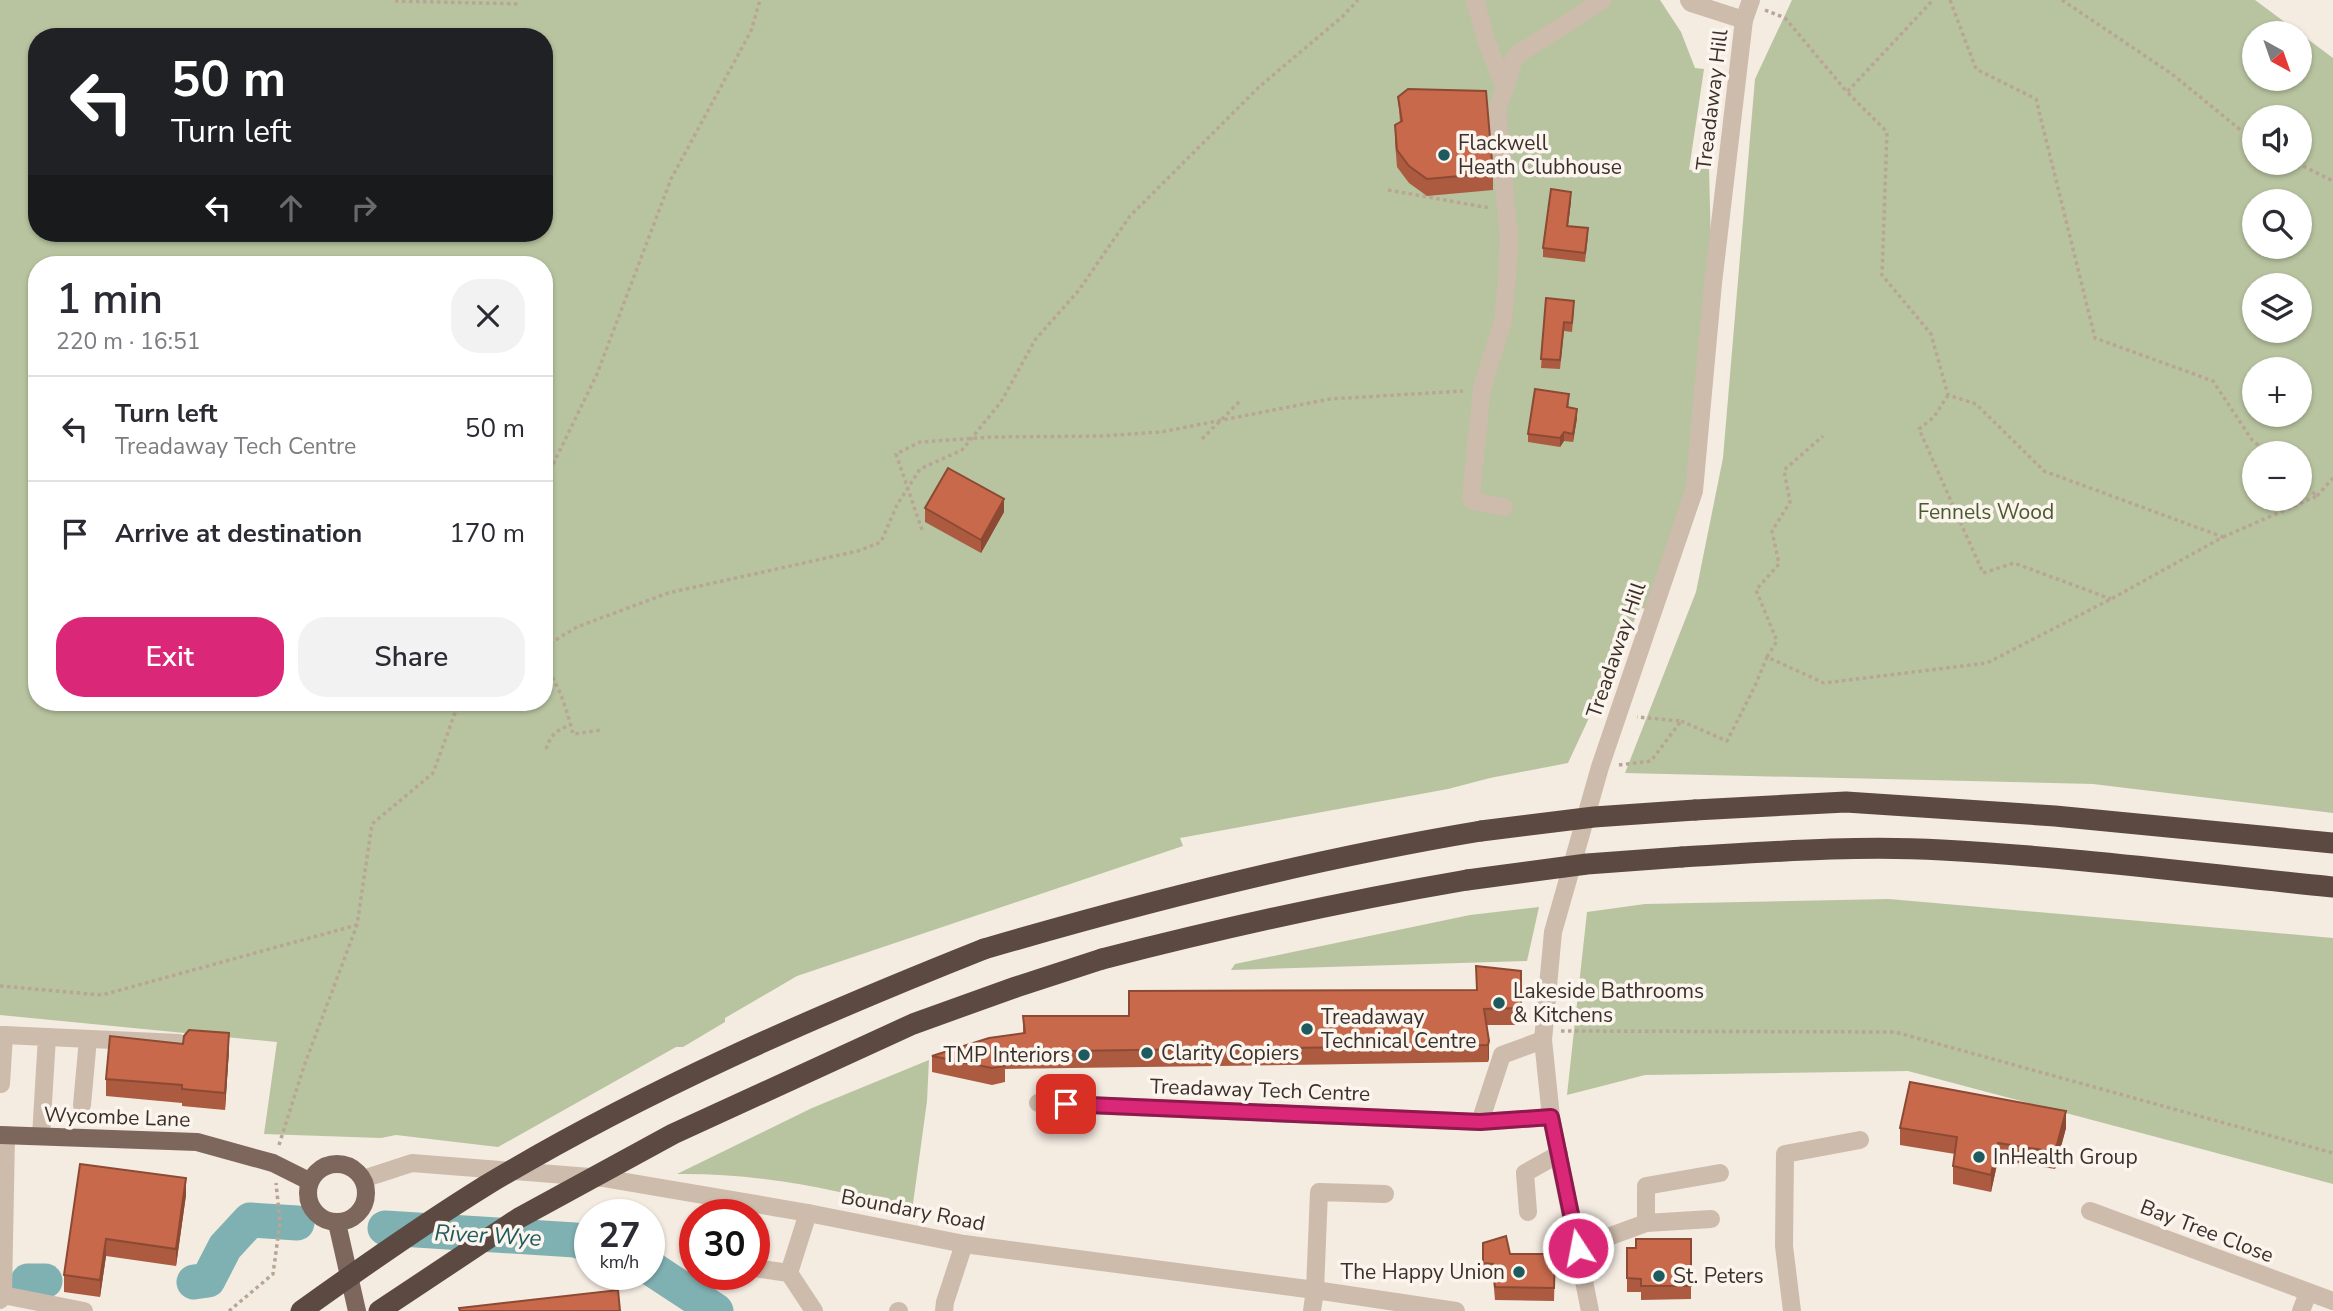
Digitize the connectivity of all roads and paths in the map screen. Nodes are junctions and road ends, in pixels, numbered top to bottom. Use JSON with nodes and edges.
{"nodes":[{"id":1,"x":760,"y":0,"type":"edge"},
{"id":2,"x":1358,"y":0,"type":"edge"},
{"id":3,"x":1475,"y":0,"type":"edge"},
{"id":4,"x":1603,"y":0,"type":"edge"},
{"id":5,"x":1689,"y":0,"type":"edge"},
{"id":6,"x":1751,"y":0,"type":"edge"},
{"id":7,"x":1933,"y":0,"type":"edge"},
{"id":8,"x":1950,"y":0,"type":"edge"},
{"id":9,"x":2062,"y":0,"type":"edge"},
{"id":10,"x":395,"y":1,"type":"edge"},
{"id":11,"x":521,"y":4,"type":"dead end"},
{"id":12,"x":1785,"y":18,"type":"dead end"},
{"id":13,"x":1744,"y":20,"type":"junction"},
{"id":14,"x":1505,"y":88,"type":"junction"},
{"id":15,"x":1847,"y":92,"type":"junction"},
{"id":16,"x":2242,"y":131,"type":"edge"},
{"id":17,"x":2312,"y":170,"type":"edge"},
{"id":18,"x":2333,"y":181,"type":"edge"},
{"id":19,"x":1388,"y":190,"type":"dead end"},
{"id":20,"x":1506,"y":211,"type":"junction"},
{"id":21,"x":1482,"y":388,"type":"junction"},
{"id":22,"x":1948,"y":395,"type":"junction"},
{"id":23,"x":1240,"y":401,"type":"dead end"},
{"id":24,"x":1221,"y":419,"type":"junction"},
{"id":25,"x":1823,"y":436,"type":"dead end"},
{"id":26,"x":972,"y":438,"type":"junction"},
{"id":27,"x":1202,"y":439,"type":"dead end"},
{"id":28,"x":2253,"y":441,"type":"edge"},
{"id":29,"x":553,"y":464,"type":"edge"},
{"id":30,"x":2333,"y":478,"type":"edge"},
{"id":31,"x":907,"y":490,"type":"junction"},
{"id":32,"x":2312,"y":492,"type":"edge"},
{"id":33,"x":2317,"y":496,"type":"junction"},
{"id":34,"x":1504,"y":508,"type":"dead end"},
{"id":35,"x":922,"y":530,"type":"dead end"},
{"id":36,"x":2223,"y":537,"type":"junction"},
{"id":37,"x":2111,"y":599,"type":"junction"},
{"id":38,"x":553,"y":642,"type":"edge"},
{"id":39,"x":1767,"y":657,"type":"junction"},
{"id":40,"x":553,"y":680,"type":"edge"},
{"id":41,"x":456,"y":711,"type":"edge"},
{"id":42,"x":1617,"y":715,"type":"junction"},
{"id":43,"x":1681,"y":722,"type":"junction"},
{"id":44,"x":570,"y":725,"type":"junction"},
{"id":45,"x":602,"y":730,"type":"dead end"},
{"id":46,"x":546,"y":749,"type":"dead end"},
{"id":47,"x":1600,"y":767,"type":"junction"},
{"id":48,"x":2333,"y":843,"type":"edge"},
{"id":49,"x":2333,"y":887,"type":"edge"},
{"id":50,"x":357,"y":925,"type":"junction"},
{"id":51,"x":0,"y":986,"type":"edge"},
{"id":52,"x":2,"y":1035,"type":"edge"},
{"id":53,"x":1542,"y":1035,"type":"junction"},
{"id":54,"x":47,"y":1037,"type":"junction"},
{"id":55,"x":88,"y":1039,"type":"junction"},
{"id":56,"x":179,"y":1044,"type":"edge"},
{"id":57,"x":1,"y":1084,"type":"edge"},
{"id":58,"x":1038,"y":1103,"type":"dead end"},
{"id":59,"x":82,"y":1105,"type":"dead end"},
{"id":60,"x":1551,"y":1117,"type":"junction"},
{"id":61,"x":1480,"y":1122,"type":"junction"},
{"id":62,"x":3,"y":1135,"type":"edge"},
{"id":63,"x":41,"y":1136,"type":"junction"},
{"id":64,"x":1860,"y":1140,"type":"dead end"},
{"id":65,"x":2333,"y":1153,"type":"edge"},
{"id":66,"x":1559,"y":1154,"type":"junction"},
{"id":67,"x":273,"y":1163,"type":"junction"},
{"id":68,"x":1720,"y":1173,"type":"dead end"},
{"id":69,"x":363,"y":1179,"type":"junction"},
{"id":70,"x":309,"y":1181,"type":"junction"},
{"id":71,"x":1385,"y":1194,"type":"dead end"},
{"id":72,"x":2090,"y":1210,"type":"dead end"},
{"id":73,"x":1528,"y":1212,"type":"dead end"},
{"id":74,"x":808,"y":1213,"type":"junction"},
{"id":75,"x":1711,"y":1219,"type":"dead end"},
{"id":76,"x":337,"y":1223,"type":"junction"},
{"id":77,"x":1646,"y":1223,"type":"junction"},
{"id":78,"x":964,"y":1244,"type":"junction"},
{"id":79,"x":2,"y":1248,"type":"edge"},
{"id":80,"x":1578,"y":1248,"type":"junction"},
{"id":81,"x":770,"y":1270,"type":"edge"},
{"id":82,"x":789,"y":1273,"type":"junction"},
{"id":83,"x":1315,"y":1290,"type":"junction"},
{"id":84,"x":2308,"y":1293,"type":"junction"},
{"id":85,"x":1,"y":1297,"type":"edge"},
{"id":86,"x":2333,"y":1301,"type":"edge"},
{"id":87,"x":84,"y":1311,"type":"edge"},
{"id":88,"x":229,"y":1311,"type":"edge"},
{"id":89,"x":300,"y":1311,"type":"edge"},
{"id":90,"x":357,"y":1311,"type":"edge"},
{"id":91,"x":379,"y":1311,"type":"edge"},
{"id":92,"x":814,"y":1311,"type":"edge"},
{"id":93,"x":944,"y":1311,"type":"edge"},
{"id":94,"x":1312,"y":1311,"type":"edge"},
{"id":95,"x":1456,"y":1311,"type":"edge"},
{"id":96,"x":1590,"y":1311,"type":"edge"},
{"id":97,"x":1792,"y":1311,"type":"edge"},
{"id":98,"x":2301,"y":1311,"type":"edge"}],
"edges":[{"from":1,"to":29,"type":"path"},
{"from":2,"to":26,"type":"path"},
{"from":3,"to":14,"type":"street"},
{"from":4,"to":14,"type":"street"},
{"from":5,"to":13,"type":"street"},
{"from":6,"to":13,"type":"street","name":"Treadaway Hill"},
{"from":7,"to":15,"type":"path"},
{"from":8,"to":28,"type":"path"},
{"from":9,"to":16,"type":"path"},
{"from":10,"to":11,"type":"path"},
{"from":12,"to":15,"type":"path"},
{"from":13,"to":42,"type":"street","name":"Treadaway Hill"},
{"from":14,"to":20,"type":"street"},
{"from":15,"to":22,"type":"path"},
{"from":17,"to":18,"type":"path"},
{"from":19,"to":20,"type":"path"},
{"from":20,"to":21,"type":"street"},
{"from":21,"to":24,"type":"path"},
{"from":21,"to":34,"type":"street"},
{"from":22,"to":36,"type":"path"},
{"from":22,"to":37,"type":"path"},
{"from":23,"to":24,"type":"path"},
{"from":24,"to":26,"type":"path"},
{"from":24,"to":27,"type":"path"},
{"from":25,"to":39,"type":"path"},
{"from":26,"to":31,"type":"path"},
{"from":26,"to":31,"type":"path"},
{"from":30,"to":33,"type":"path"},
{"from":31,"to":35,"type":"path"},
{"from":31,"to":38,"type":"path"},
{"from":32,"to":33,"type":"path"},
{"from":33,"to":36,"type":"path"},
{"from":36,"to":37,"type":"path"},
{"from":37,"to":39,"type":"path"},
{"from":39,"to":43,"type":"path"},
{"from":40,"to":44,"type":"path"},
{"from":41,"to":50,"type":"path"},
{"from":42,"to":43,"type":"path"},
{"from":42,"to":47,"type":"street","name":"Treadaway Hill"},
{"from":43,"to":47,"type":"path"},
{"from":44,"to":45,"type":"path"},
{"from":44,"to":46,"type":"path"},
{"from":47,"to":53,"type":"street","name":"Treadaway Hill"},
{"from":48,"to":89,"type":"highway","bridge":true},
{"from":49,"to":91,"type":"highway","bridge":true},
{"from":50,"to":51,"type":"path"},
{"from":50,"to":67,"type":"path"},
{"from":52,"to":54,"type":"street"},
{"from":52,"to":57,"type":"street"},
{"from":53,"to":60,"type":"street","name":"Treadaway Hill"},
{"from":53,"to":61,"type":"street"},
{"from":53,"to":65,"type":"path"},
{"from":54,"to":55,"type":"street"},
{"from":54,"to":63,"type":"street"},
{"from":55,"to":56,"type":"street"},
{"from":55,"to":59,"type":"street"},
{"from":58,"to":61,"type":"street","name":"Treadaway Tech Centre"},
{"from":60,"to":61,"type":"street","name":"Treadaway Tech Centre"},
{"from":60,"to":66,"type":"street","name":"Treadaway Hill"},
{"from":62,"to":63,"type":"main road","name":"Wycombe Lane"},
{"from":62,"to":79,"type":"street"},
{"from":63,"to":67,"type":"main road","name":"Wycombe Lane"},
{"from":64,"to":97,"type":"street"},
{"from":66,"to":73,"type":"street"},
{"from":66,"to":80,"type":"street","name":"Treadaway Hill"},
{"from":67,"to":70,"type":"main road","name":"Wycombe Lane"},
{"from":67,"to":88,"type":"path"},
{"from":68,"to":77,"type":"street"},
{"from":69,"to":70,"type":"main road"},
{"from":69,"to":74,"type":"street","name":"Boundary Road"},
{"from":69,"to":76,"type":"main road"},
{"from":70,"to":76,"type":"main road"},
{"from":71,"to":83,"type":"street"},
{"from":72,"to":84,"type":"street","name":"Bay Tree Close"},
{"from":74,"to":78,"type":"street","name":"Boundary Road"},
{"from":74,"to":82,"type":"street"},
{"from":75,"to":77,"type":"street"},
{"from":76,"to":90,"type":"main road"},
{"from":77,"to":80,"type":"street"},
{"from":78,"to":83,"type":"street","name":"Boundary Road"},
{"from":78,"to":93,"type":"street"},
{"from":79,"to":85,"type":"street"},
{"from":80,"to":96,"type":"street","name":"Treadaway Hill"},
{"from":81,"to":82,"type":"street"},
{"from":82,"to":92,"type":"street"},
{"from":83,"to":94,"type":"street"},
{"from":83,"to":95,"type":"street","name":"Boundary Road"},
{"from":84,"to":86,"type":"street","name":"Bay Tree Close"},
{"from":84,"to":98,"type":"street"},
{"from":85,"to":87,"type":"street"}]}
